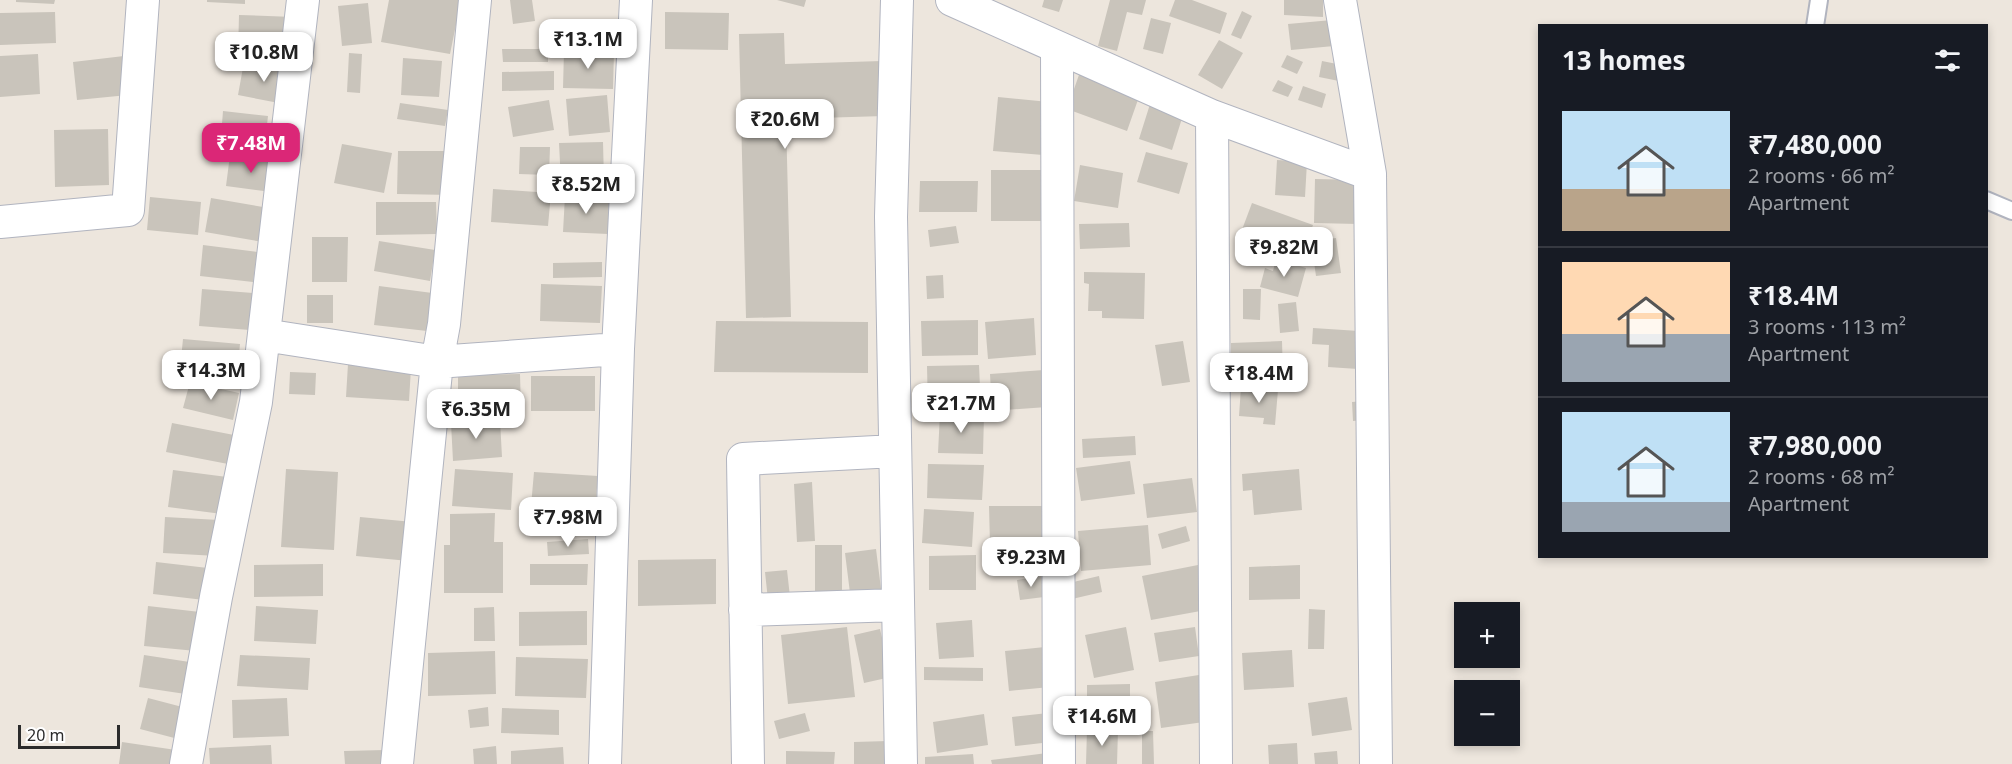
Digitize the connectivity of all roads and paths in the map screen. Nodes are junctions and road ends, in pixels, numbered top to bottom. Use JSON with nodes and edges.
{"nodes":[{"id":1,"x":143,"y":0,"type":"edge"},
{"id":2,"x":303,"y":0,"type":"edge"},
{"id":3,"x":475,"y":0,"type":"edge"},
{"id":4,"x":636,"y":0,"type":"edge"},
{"id":5,"x":897,"y":0,"type":"edge"},
{"id":6,"x":1340,"y":0,"type":"edge"},
{"id":7,"x":1819,"y":0,"type":"edge"},
{"id":8,"x":967,"y":3,"type":"edge"},
{"id":9,"x":1815,"y":24,"type":"edge"},
{"id":10,"x":1057,"y":48,"type":"junction"},
{"id":11,"x":1212,"y":116,"type":"junction"},
{"id":12,"x":1370,"y":174,"type":"junction"},
{"id":13,"x":1988,"y":201,"type":"edge"},
{"id":14,"x":2012,"y":211,"type":"edge"},
{"id":15,"x":0,"y":222,"type":"edge"},
{"id":16,"x":264,"y":335,"type":"junction"},
{"id":17,"x":618,"y":349,"type":"junction"},
{"id":18,"x":437,"y":362,"type":"junction"},
{"id":19,"x":895,"y":451,"type":"junction"},
{"id":20,"x":898,"y":605,"type":"junction"},
{"id":21,"x":745,"y":610,"type":"junction"},
{"id":22,"x":186,"y":764,"type":"edge"},
{"id":23,"x":397,"y":764,"type":"edge"},
{"id":24,"x":605,"y":764,"type":"edge"},
{"id":25,"x":748,"y":764,"type":"edge"},
{"id":26,"x":901,"y":764,"type":"edge"},
{"id":27,"x":1059,"y":764,"type":"edge"},
{"id":28,"x":1216,"y":764,"type":"edge"},
{"id":29,"x":1376,"y":764,"type":"edge"}],
"edges":[{"from":1,"to":15,"type":"street"},
{"from":2,"to":16,"type":"street"},
{"from":3,"to":18,"type":"street"},
{"from":4,"to":17,"type":"street"},
{"from":5,"to":19,"type":"street"},
{"from":6,"to":12,"type":"street"},
{"from":7,"to":9,"type":"lane"},
{"from":8,"to":10,"type":"street"},
{"from":10,"to":11,"type":"street"},
{"from":10,"to":27,"type":"street"},
{"from":11,"to":12,"type":"street"},
{"from":11,"to":28,"type":"street"},
{"from":12,"to":29,"type":"street"},
{"from":13,"to":14,"type":"lane"},
{"from":16,"to":18,"type":"street"},
{"from":16,"to":22,"type":"street"},
{"from":17,"to":18,"type":"street"},
{"from":17,"to":24,"type":"street"},
{"from":18,"to":23,"type":"street"},
{"from":19,"to":20,"type":"street"},
{"from":19,"to":21,"type":"street"},
{"from":20,"to":21,"type":"street"},
{"from":20,"to":26,"type":"street"},
{"from":21,"to":25,"type":"street"}]}
